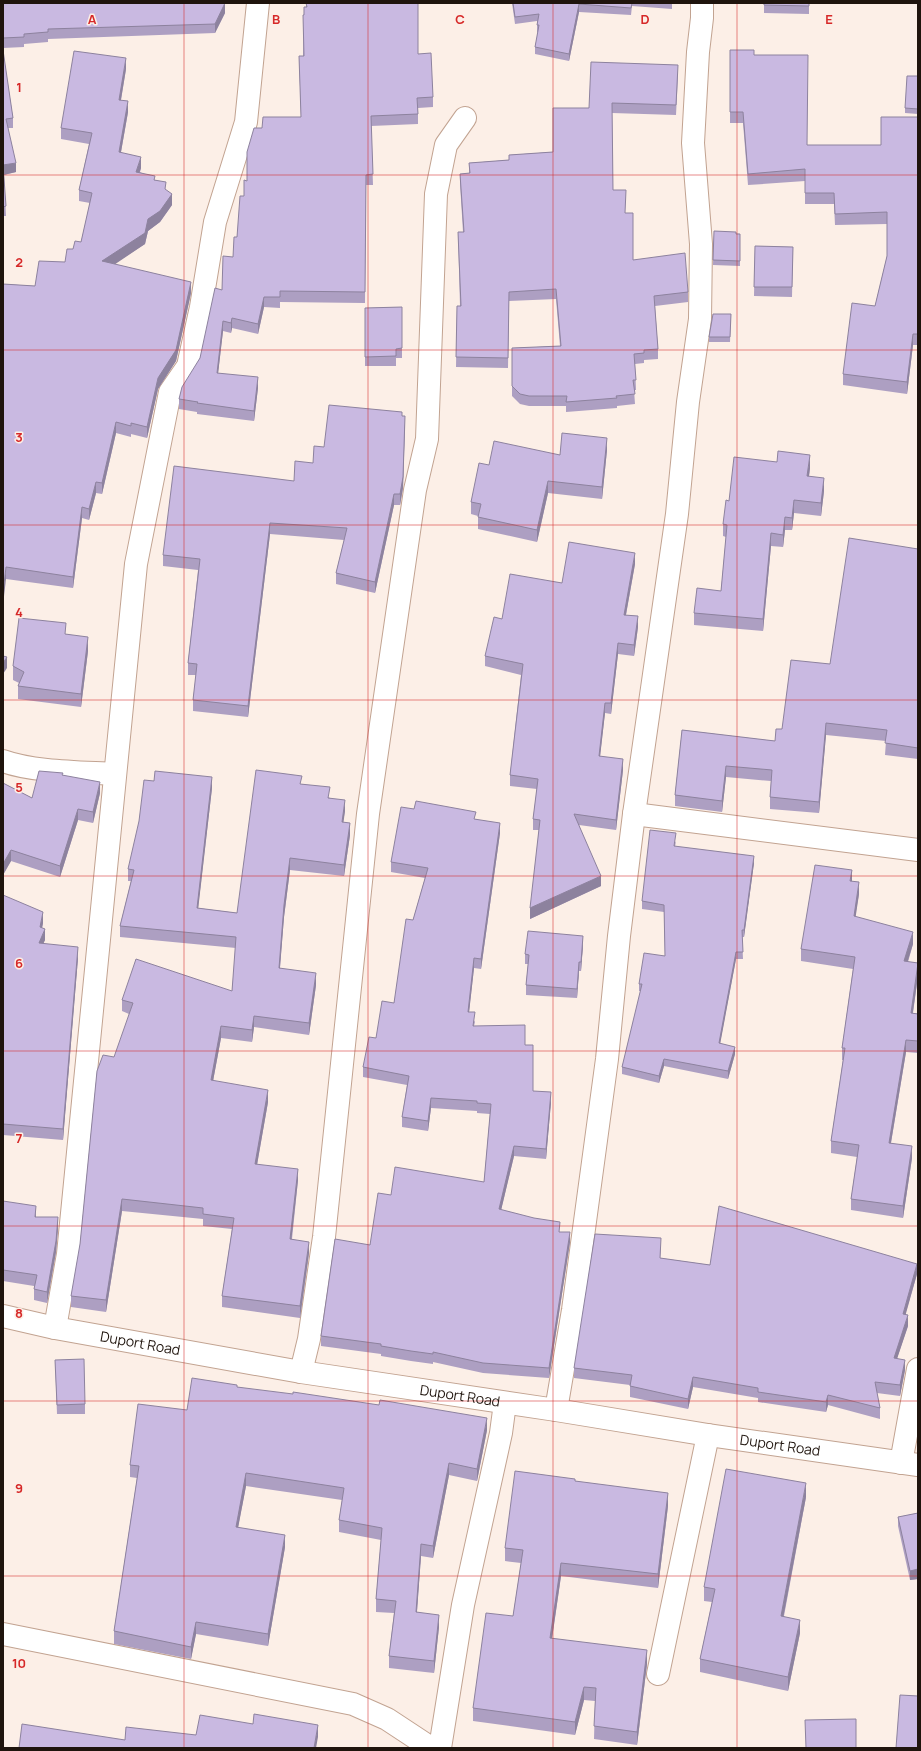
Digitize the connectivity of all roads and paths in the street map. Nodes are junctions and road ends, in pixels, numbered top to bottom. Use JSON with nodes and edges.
{"nodes":[{"id":1,"x":258,"y":3,"type":"edge"},
{"id":2,"x":702,"y":3,"type":"edge"},
{"id":3,"x":464,"y":118,"type":"dead end"},
{"id":4,"x":3,"y":761,"type":"edge"},
{"id":5,"x":115,"y":774,"type":"junction"},
{"id":6,"x":634,"y":814,"type":"junction"},
{"id":7,"x":918,"y":850,"type":"edge"},
{"id":8,"x":3,"y":1316,"type":"edge"},
{"id":9,"x":55,"y":1328,"type":"junction"},
{"id":10,"x":918,"y":1369,"type":"edge"},
{"id":11,"x":301,"y":1372,"type":"junction"},
{"id":12,"x":505,"y":1402,"type":"junction"},
{"id":13,"x":556,"y":1410,"type":"junction"},
{"id":14,"x":708,"y":1435,"type":"junction"},
{"id":15,"x":909,"y":1464,"type":"edge"},
{"id":16,"x":3,"y":1634,"type":"edge"},
{"id":17,"x":658,"y":1674,"type":"dead end"},
{"id":18,"x":431,"y":1748,"type":"edge"},
{"id":19,"x":440,"y":1748,"type":"edge"}],
"edges":[{"from":1,"to":5,"type":"street"},
{"from":2,"to":6,"type":"street"},
{"from":3,"to":11,"type":"street"},
{"from":4,"to":5,"type":"street"},
{"from":5,"to":9,"type":"street"},
{"from":6,"to":7,"type":"street"},
{"from":6,"to":13,"type":"street"},
{"from":8,"to":9,"type":"street","name":"Duport Road"},
{"from":9,"to":11,"type":"street","name":"Duport Road"},
{"from":10,"to":15,"type":"street"},
{"from":11,"to":12,"type":"street","name":"Duport Road"},
{"from":12,"to":13,"type":"street","name":"Duport Road"},
{"from":12,"to":19,"type":"street"},
{"from":13,"to":14,"type":"street","name":"Duport Road"},
{"from":14,"to":15,"type":"street","name":"Duport Road"},
{"from":14,"to":17,"type":"street"},
{"from":16,"to":18,"type":"street"}]}
